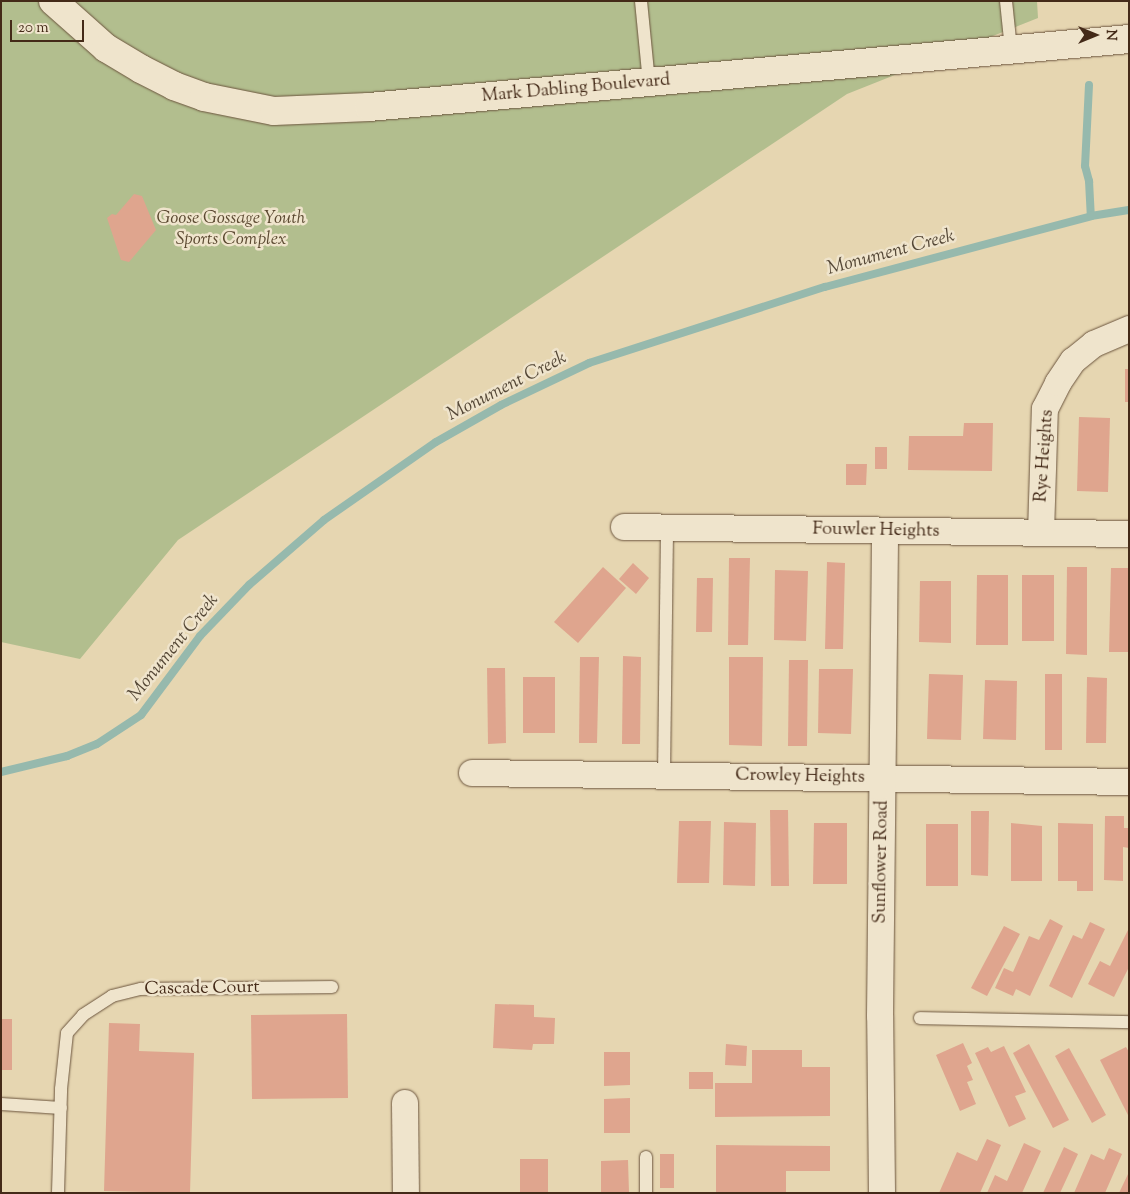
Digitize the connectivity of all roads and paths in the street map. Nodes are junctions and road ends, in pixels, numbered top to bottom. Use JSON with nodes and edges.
{"nodes":[{"id":1,"x":54,"y":1,"type":"edge"},
{"id":2,"x":641,"y":1,"type":"edge"},
{"id":3,"x":1006,"y":1,"type":"edge"},
{"id":4,"x":1129,"y":39,"type":"edge"},
{"id":5,"x":1011,"y":49,"type":"junction"},
{"id":6,"x":649,"y":82,"type":"junction"},
{"id":7,"x":1129,"y":329,"type":"edge"},
{"id":8,"x":624,"y":527,"type":"dead end"},
{"id":9,"x":667,"y":528,"type":"junction"},
{"id":10,"x":885,"y":531,"type":"junction"},
{"id":11,"x":1041,"y":533,"type":"junction"},
{"id":12,"x":1129,"y":534,"type":"edge"},
{"id":13,"x":472,"y":773,"type":"dead end"},
{"id":14,"x":664,"y":776,"type":"junction"},
{"id":15,"x":883,"y":778,"type":"junction"},
{"id":16,"x":1129,"y":782,"type":"edge"},
{"id":17,"x":332,"y":987,"type":"dead end"},
{"id":18,"x":920,"y":1018,"type":"dead end"},
{"id":19,"x":1129,"y":1022,"type":"edge"},
{"id":20,"x":405,"y":1103,"type":"dead end"},
{"id":21,"x":1,"y":1104,"type":"edge"},
{"id":22,"x":61,"y":1108,"type":"junction"},
{"id":23,"x":646,"y":1157,"type":"dead end"},
{"id":24,"x":58,"y":1193,"type":"edge"},
{"id":25,"x":406,"y":1193,"type":"edge"},
{"id":26,"x":646,"y":1193,"type":"edge"},
{"id":27,"x":882,"y":1193,"type":"edge"}],
"edges":[{"from":1,"to":6,"type":"street","name":"Mark Dabling Boulevard"},
{"from":2,"to":6,"type":"lane"},
{"from":3,"to":5,"type":"lane"},
{"from":4,"to":5,"type":"street","name":"Mark Dabling Boulevard"},
{"from":5,"to":6,"type":"street","name":"Mark Dabling Boulevard"},
{"from":7,"to":11,"type":"street","name":"Rye Heights"},
{"from":8,"to":9,"type":"street","name":"Fouwler Heights"},
{"from":9,"to":10,"type":"street","name":"Fouwler Heights"},
{"from":9,"to":14,"type":"lane"},
{"from":10,"to":11,"type":"street","name":"Fouwler Heights"},
{"from":10,"to":15,"type":"street","name":"Sunflower Road"},
{"from":11,"to":12,"type":"street","name":"Fouwler Heights"},
{"from":13,"to":14,"type":"street","name":"Crowley Heights"},
{"from":14,"to":15,"type":"street","name":"Crowley Heights"},
{"from":15,"to":16,"type":"street","name":"Crowley Heights"},
{"from":15,"to":27,"type":"street","name":"Sunflower Road"},
{"from":17,"to":22,"type":"lane","name":"Cascade Court"},
{"from":18,"to":19,"type":"lane"},
{"from":20,"to":25,"type":"street"},
{"from":21,"to":22,"type":"lane"},
{"from":22,"to":24,"type":"lane","name":"Cascade Court"},
{"from":23,"to":26,"type":"lane"}]}
